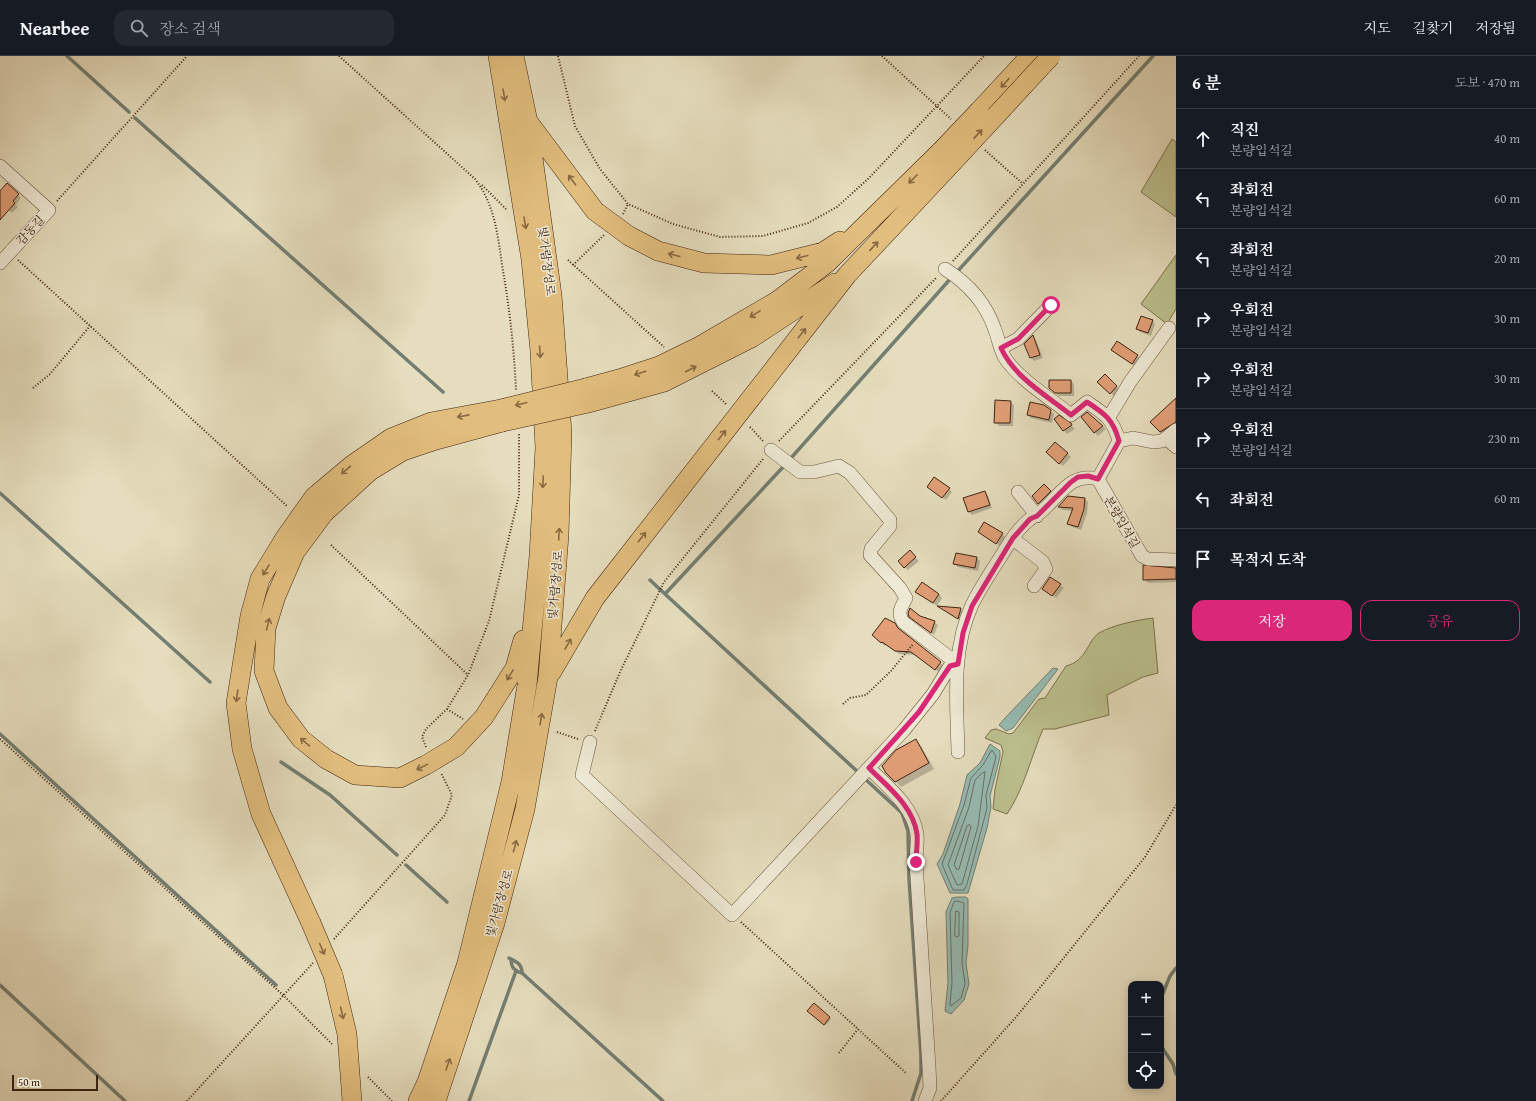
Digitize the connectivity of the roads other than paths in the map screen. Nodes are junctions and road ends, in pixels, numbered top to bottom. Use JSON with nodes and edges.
{"nodes":[{"id":1,"x":498,"y":56,"type":"edge"},
{"id":2,"x":514,"y":56,"type":"edge"},
{"id":3,"x":1030,"y":56,"type":"edge"},
{"id":4,"x":1051,"y":56,"type":"edge"},
{"id":5,"x":528,"y":122,"type":"junction"},
{"id":6,"x":946,"y":157,"type":"junction"},
{"id":7,"x":0,"y":166,"type":"edge"},
{"id":8,"x":872,"y":219,"type":"junction"},
{"id":9,"x":0,"y":263,"type":"edge"},
{"id":10,"x":948,"y":271,"type":"road end"},
{"id":11,"x":848,"y":275,"type":"junction"},
{"id":12,"x":1051,"y":305,"type":"dead end"},
{"id":13,"x":1169,"y":328,"type":"dead end"},
{"id":14,"x":1001,"y":348,"type":"junction"},
{"id":15,"x":587,"y":395,"type":"junction"},
{"id":16,"x":1109,"y":417,"type":"junction"},
{"id":17,"x":507,"y":420,"type":"junction"},
{"id":18,"x":1171,"y":434,"type":"edge"},
{"id":19,"x":1119,"y":441,"type":"junction"},
{"id":20,"x":1176,"y":447,"type":"edge"},
{"id":21,"x":771,"y":450,"type":"road end"},
{"id":22,"x":1098,"y":479,"type":"junction"},
{"id":23,"x":1018,"y":492,"type":"dead end"},
{"id":24,"x":1037,"y":516,"type":"junction"},
{"id":25,"x":1013,"y":538,"type":"junction"},
{"id":26,"x":539,"y":556,"type":"junction"},
{"id":27,"x":1176,"y":560,"type":"edge"},
{"id":28,"x":1034,"y":586,"type":"dead end"},
{"id":29,"x":958,"y":664,"type":"junction"},
{"id":30,"x":548,"y":677,"type":"junction"},
{"id":31,"x":590,"y":742,"type":"road end"},
{"id":32,"x":958,"y":752,"type":"dead end"},
{"id":33,"x":864,"y":774,"type":"junction"},
{"id":34,"x":352,"y":1101,"type":"edge"},
{"id":35,"x":418,"y":1101,"type":"edge"},
{"id":36,"x":436,"y":1101,"type":"edge"},
{"id":37,"x":925,"y":1101,"type":"edge"}],
"edges":[{"from":1,"to":26,"type":"highway","name":"빛가람장성로","one_way":true},
{"from":2,"to":5,"type":"highway","name":"빛가람장성로"},
{"from":3,"to":6,"type":"highway","one_way":true,"bridge":true},
{"from":6,"to":4,"type":"highway","one_way":true,"bridge":true},
{"from":8,"to":5,"type":"highway","one_way":true},
{"from":30,"to":5,"type":"highway","name":"빛가람장성로","one_way":true},
{"from":6,"to":8,"type":"highway","one_way":true},
{"from":11,"to":6,"type":"highway","one_way":true},
{"from":7,"to":9,"type":"lane","name":"감동길"},
{"from":8,"to":15,"type":"highway","one_way":true},
{"from":10,"to":14,"type":"lane"},
{"from":15,"to":11,"type":"highway","one_way":true},
{"from":30,"to":11,"type":"highway","one_way":true},
{"from":12,"to":14,"type":"lane"},
{"from":13,"to":16,"type":"lane"},
{"from":14,"to":16,"type":"lane"},
{"from":15,"to":17,"type":"highway","bridge":true},
{"from":16,"to":19,"type":"lane"},
{"from":26,"to":17,"type":"highway","one_way":true},
{"from":17,"to":34,"type":"highway","one_way":true,"bridge":true},
{"from":18,"to":19,"type":"lane"},
{"from":18,"to":20,"type":"lane"},
{"from":19,"to":22,"type":"lane"},
{"from":21,"to":29,"type":"lane"},
{"from":22,"to":24,"type":"lane"},
{"from":22,"to":27,"type":"lane","name":"본량입석길"},
{"from":23,"to":24,"type":"lane"},
{"from":24,"to":25,"type":"lane"},
{"from":25,"to":28,"type":"lane"},
{"from":25,"to":29,"type":"lane"},
{"from":26,"to":35,"type":"highway","name":"빛가람장성로"},
{"from":29,"to":32,"type":"lane"},
{"from":29,"to":33,"type":"lane"},
{"from":36,"to":30,"type":"highway","name":"빛가람장성로","one_way":true},
{"from":31,"to":33,"type":"lane"},
{"from":33,"to":37,"type":"lane"}]}
